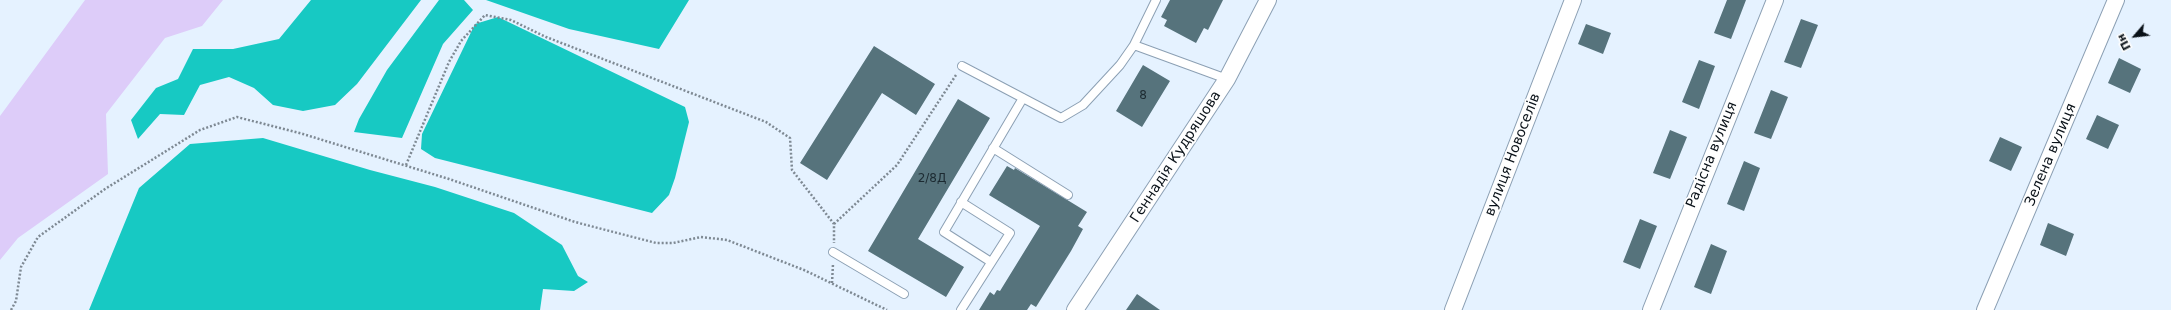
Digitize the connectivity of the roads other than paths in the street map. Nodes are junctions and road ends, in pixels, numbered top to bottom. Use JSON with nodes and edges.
{"nodes":[{"id":1,"x":1156,"y":0,"type":"edge"},
{"id":2,"x":1268,"y":0,"type":"edge"},
{"id":3,"x":1573,"y":0,"type":"edge"},
{"id":4,"x":1775,"y":0,"type":"edge"},
{"id":5,"x":2116,"y":0,"type":"edge"},
{"id":6,"x":1134,"y":44,"type":"junction"},
{"id":7,"x":962,"y":66,"type":"road end"},
{"id":8,"x":1227,"y":79,"type":"junction"},
{"id":9,"x":1023,"y":98,"type":"junction"},
{"id":10,"x":994,"y":148,"type":"junction"},
{"id":11,"x":1068,"y":195,"type":"dead end"},
{"id":12,"x":961,"y":202,"type":"junction"},
{"id":13,"x":833,"y":252,"type":"road end"},
{"id":14,"x":991,"y":262,"type":"junction"},
{"id":15,"x":904,"y":294,"type":"dead end"},
{"id":16,"x":961,"y":310,"type":"edge"},
{"id":17,"x":1075,"y":310,"type":"edge"},
{"id":18,"x":1453,"y":310,"type":"edge"},
{"id":19,"x":1651,"y":310,"type":"edge"},
{"id":20,"x":1985,"y":310,"type":"edge"}],
"edges":[{"from":1,"to":6,"type":"lane"},
{"from":2,"to":8,"type":"street","name":"Геннадія Кудряшова"},
{"from":3,"to":18,"type":"street","name":"вулиця Новоселів"},
{"from":4,"to":19,"type":"street","name":"Радісна вулиця"},
{"from":5,"to":20,"type":"street","name":"Зелена вулиця"},
{"from":6,"to":8,"type":"lane"},
{"from":6,"to":9,"type":"lane"},
{"from":7,"to":9,"type":"lane"},
{"from":8,"to":17,"type":"street","name":"Геннадія Кудряшова"},
{"from":9,"to":10,"type":"lane"},
{"from":10,"to":11,"type":"lane"},
{"from":10,"to":12,"type":"lane"},
{"from":12,"to":14,"type":"lane"},
{"from":12,"to":14,"type":"lane"},
{"from":13,"to":15,"type":"lane"},
{"from":14,"to":16,"type":"lane"}]}
